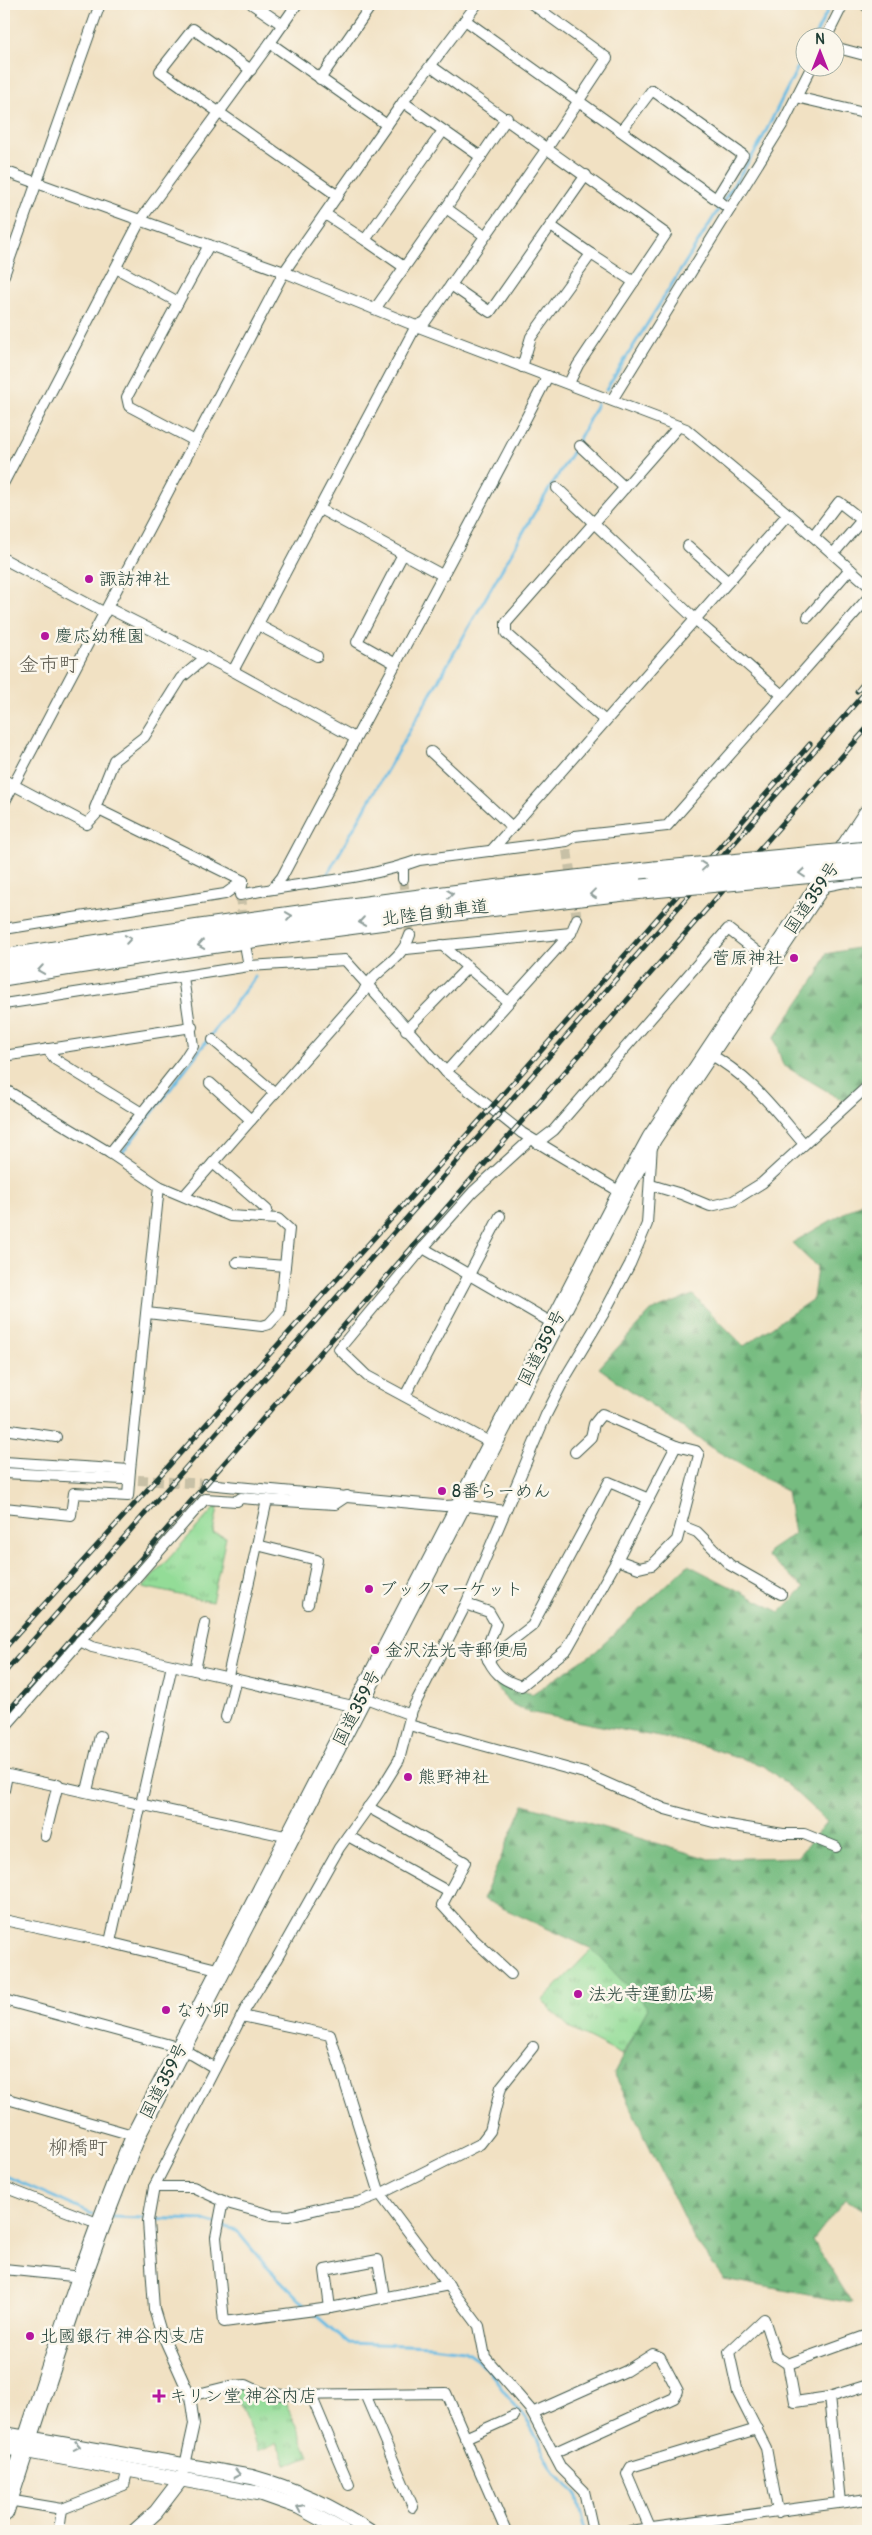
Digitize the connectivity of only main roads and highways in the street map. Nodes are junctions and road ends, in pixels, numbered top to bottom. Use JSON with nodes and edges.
{"nodes":[{"id":1,"x":868,"y":814,"type":"edge"},
{"id":2,"x":868,"y":851,"type":"edge"},
{"id":3,"x":868,"y":868,"type":"edge"},
{"id":4,"x":4,"y":958,"type":"edge"},
{"id":5,"x":4,"y":976,"type":"edge"},
{"id":6,"x":5,"y":2504,"type":"edge"}],
"edges":[{"from":1,"to":6,"type":"highway","name":"国道359号"},
{"from":4,"to":2,"type":"highway","name":"北陸自動車道","one_way":true,"bridge":true},
{"from":3,"to":5,"type":"highway","name":"北陸自動車道","one_way":true,"bridge":true}]}
